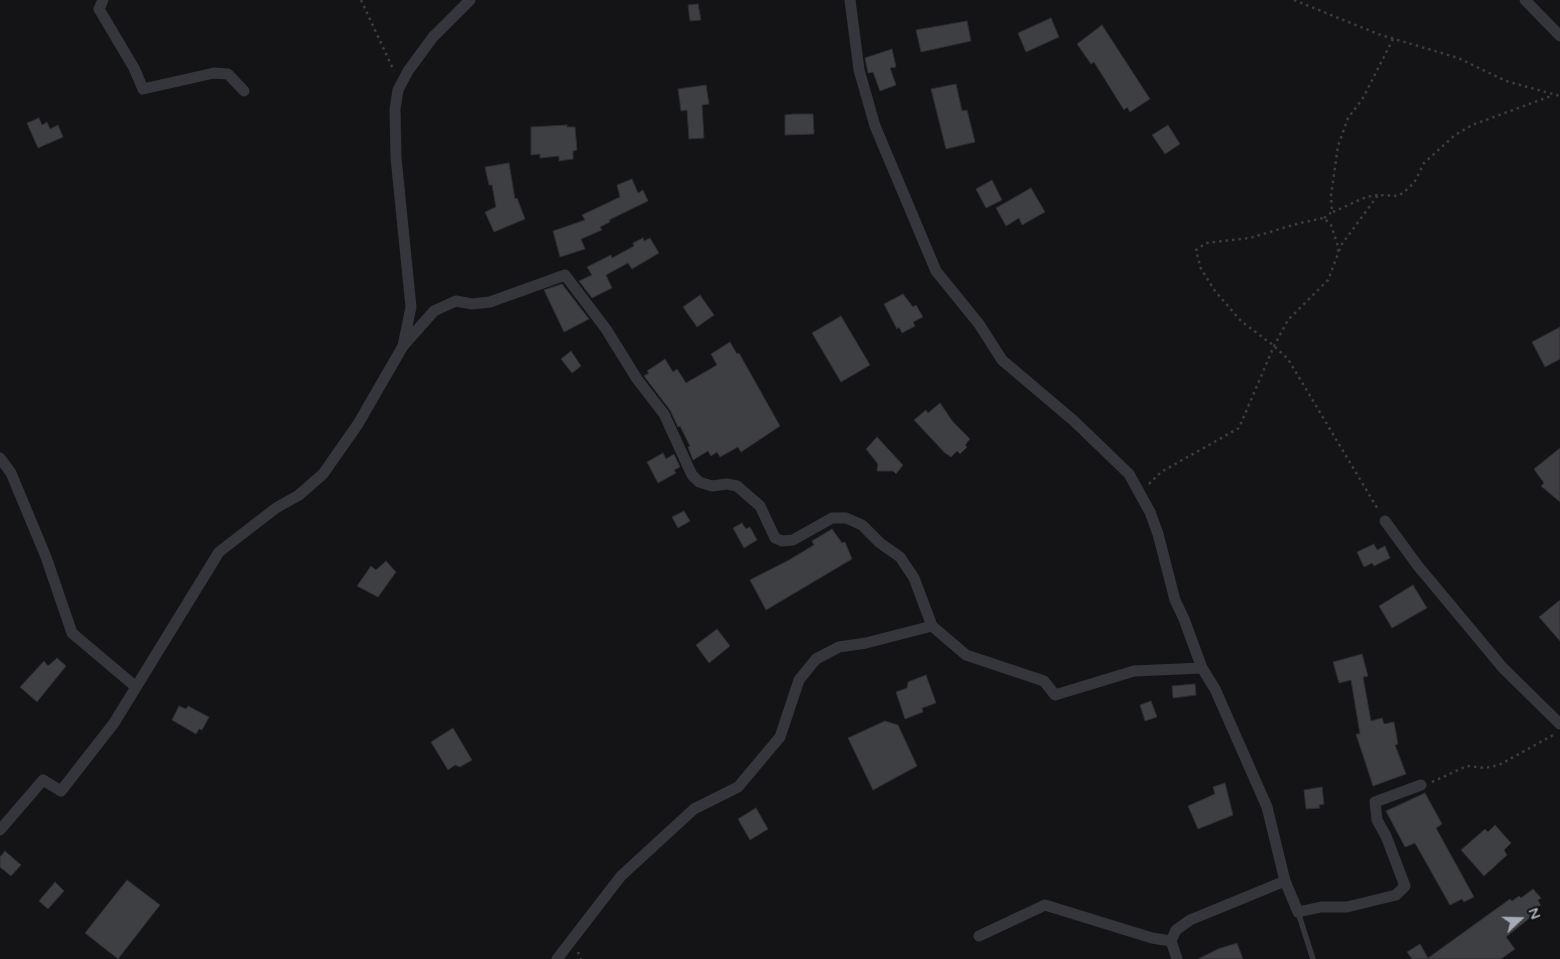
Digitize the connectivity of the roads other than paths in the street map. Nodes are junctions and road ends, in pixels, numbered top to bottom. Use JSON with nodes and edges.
{"nodes":[{"id":1,"x":470,"y":0,"type":"edge"},
{"id":2,"x":850,"y":0,"type":"edge"},
{"id":3,"x":1525,"y":0,"type":"edge"},
{"id":4,"x":100,"y":1,"type":"edge"},
{"id":5,"x":1560,"y":36,"type":"edge"},
{"id":6,"x":244,"y":91,"type":"dead end"},
{"id":7,"x":403,"y":346,"type":"junction"},
{"id":8,"x":0,"y":458,"type":"edge"},
{"id":9,"x":1385,"y":521,"type":"road end"},
{"id":10,"x":932,"y":626,"type":"junction"},
{"id":11,"x":1202,"y":668,"type":"junction"},
{"id":12,"x":136,"y":687,"type":"junction"},
{"id":13,"x":1560,"y":724,"type":"edge"},
{"id":14,"x":1421,"y":785,"type":"road end"},
{"id":15,"x":0,"y":830,"type":"edge"},
{"id":16,"x":1285,"y":881,"type":"junction"},
{"id":17,"x":1298,"y":912,"type":"junction"},
{"id":18,"x":979,"y":936,"type":"dead end"},
{"id":19,"x":1171,"y":941,"type":"junction"},
{"id":20,"x":557,"y":959,"type":"edge"},
{"id":21,"x":1177,"y":959,"type":"edge"},
{"id":22,"x":1313,"y":959,"type":"edge"}],
"edges":[{"from":1,"to":7,"type":"street"},
{"from":2,"to":11,"type":"street"},
{"from":3,"to":5,"type":"street"},
{"from":4,"to":6,"type":"street"},
{"from":7,"to":10,"type":"street"},
{"from":7,"to":12,"type":"street"},
{"from":8,"to":12,"type":"street"},
{"from":9,"to":13,"type":"street"},
{"from":10,"to":11,"type":"street"},
{"from":10,"to":20,"type":"street"},
{"from":11,"to":16,"type":"street"},
{"from":12,"to":15,"type":"street"},
{"from":14,"to":17,"type":"street"},
{"from":16,"to":17,"type":"street"},
{"from":16,"to":19,"type":"street"},
{"from":17,"to":22,"type":"lane"},
{"from":18,"to":19,"type":"street"},
{"from":19,"to":21,"type":"street"}]}
